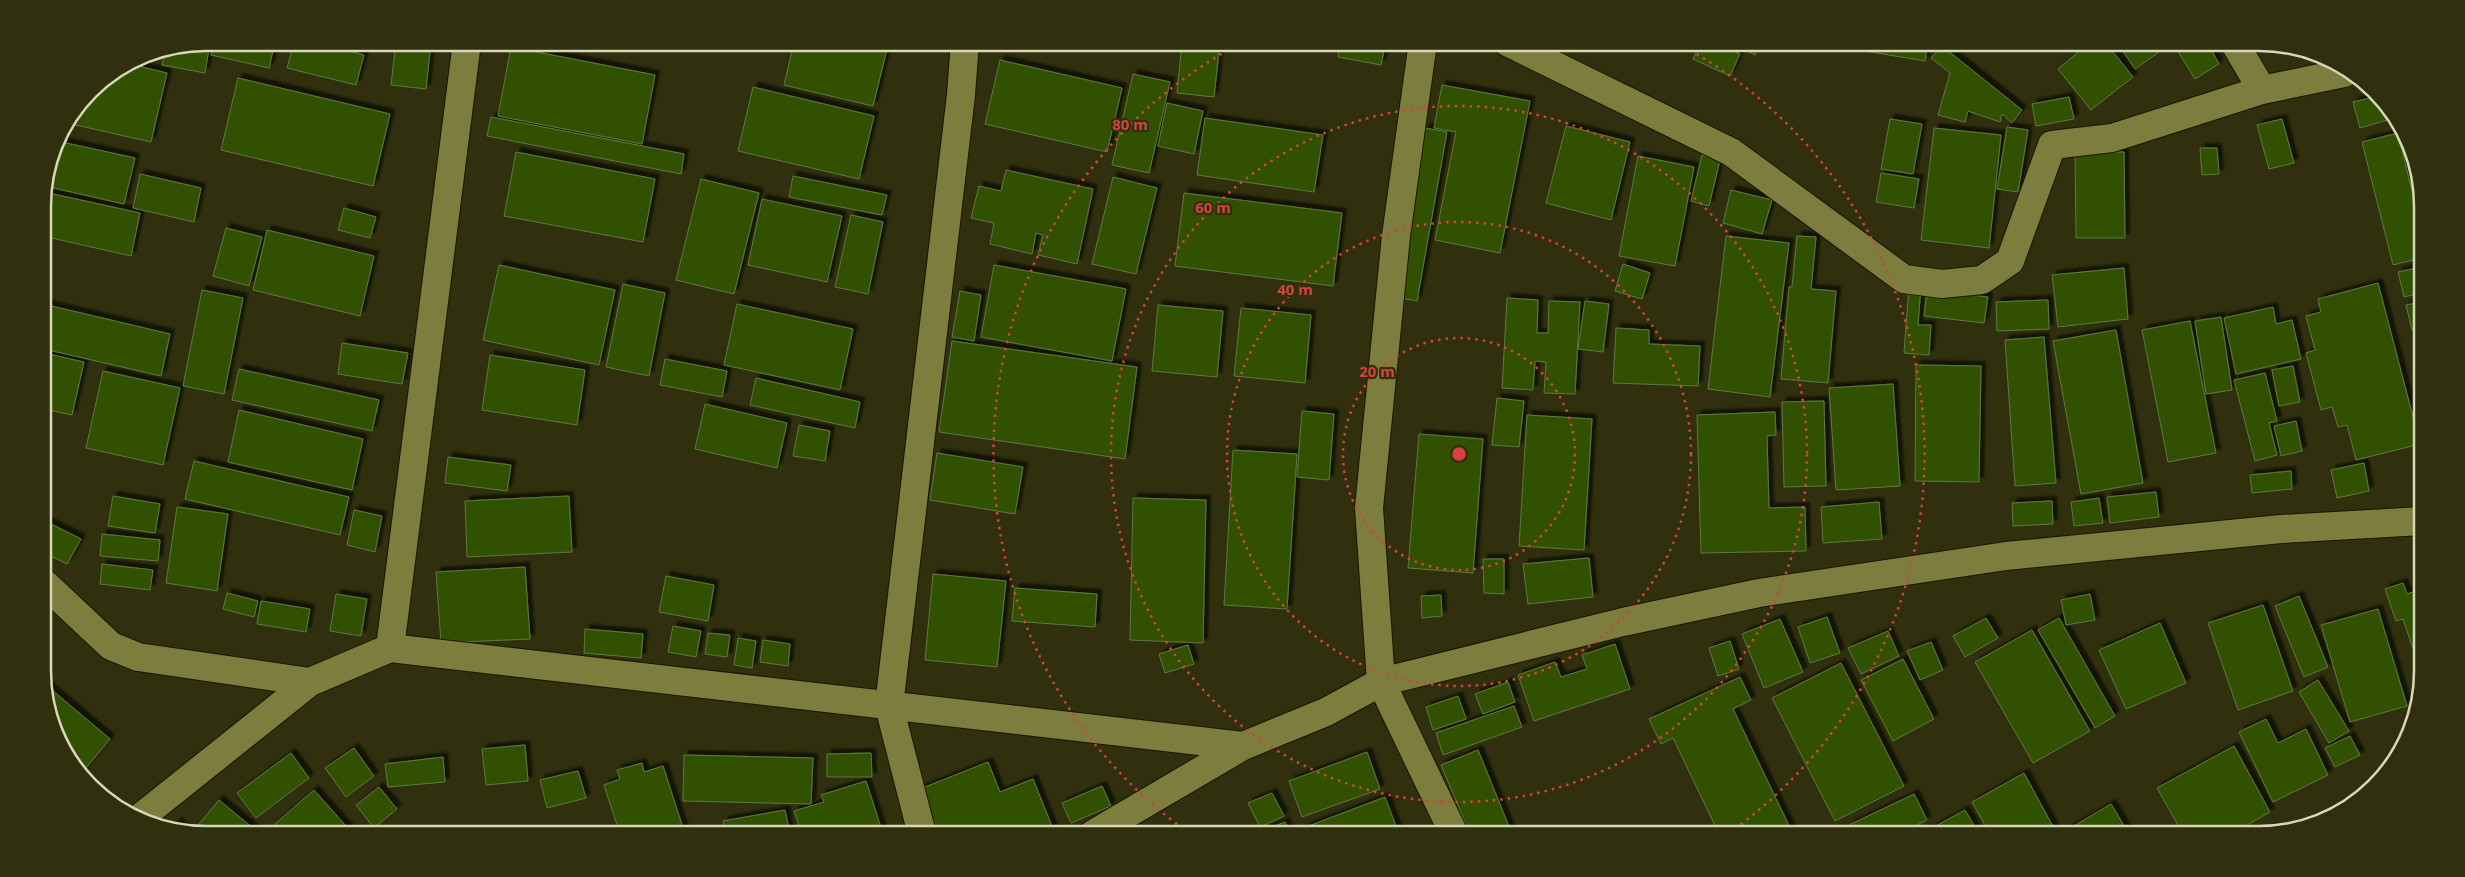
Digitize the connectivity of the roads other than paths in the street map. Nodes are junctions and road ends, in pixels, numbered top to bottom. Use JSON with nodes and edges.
{"nodes":[{"id":1,"x":1422,"y":51,"type":"edge"},
{"id":2,"x":1526,"y":51,"type":"edge"},
{"id":3,"x":2239,"y":51,"type":"edge"},
{"id":4,"x":466,"y":52,"type":"edge"},
{"id":5,"x":964,"y":52,"type":"edge"},
{"id":6,"x":2339,"y":74,"type":"edge"},
{"id":7,"x":2262,"y":90,"type":"junction"},
{"id":8,"x":2414,"y":521,"type":"edge"},
{"id":9,"x":51,"y":590,"type":"edge"},
{"id":10,"x":390,"y":648,"type":"junction"},
{"id":11,"x":310,"y":682,"type":"junction"},
{"id":12,"x":1381,"y":682,"type":"junction"},
{"id":13,"x":889,"y":706,"type":"junction"},
{"id":14,"x":1243,"y":746,"type":"junction"},
{"id":15,"x":146,"y":813,"type":"edge"},
{"id":16,"x":1450,"y":825,"type":"edge"},
{"id":17,"x":920,"y":826,"type":"edge"},
{"id":18,"x":1107,"y":826,"type":"edge"}],
"edges":[{"from":1,"to":12,"type":"street"},
{"from":2,"to":7,"type":"street"},
{"from":3,"to":7,"type":"street"},
{"from":4,"to":10,"type":"street"},
{"from":5,"to":13,"type":"street"},
{"from":6,"to":7,"type":"street"},
{"from":8,"to":12,"type":"street"},
{"from":9,"to":11,"type":"street"},
{"from":10,"to":11,"type":"street"},
{"from":10,"to":13,"type":"street"},
{"from":11,"to":15,"type":"street"},
{"from":12,"to":14,"type":"street"},
{"from":12,"to":16,"type":"street"},
{"from":13,"to":14,"type":"street"},
{"from":13,"to":17,"type":"street"},
{"from":14,"to":18,"type":"street"}]}
